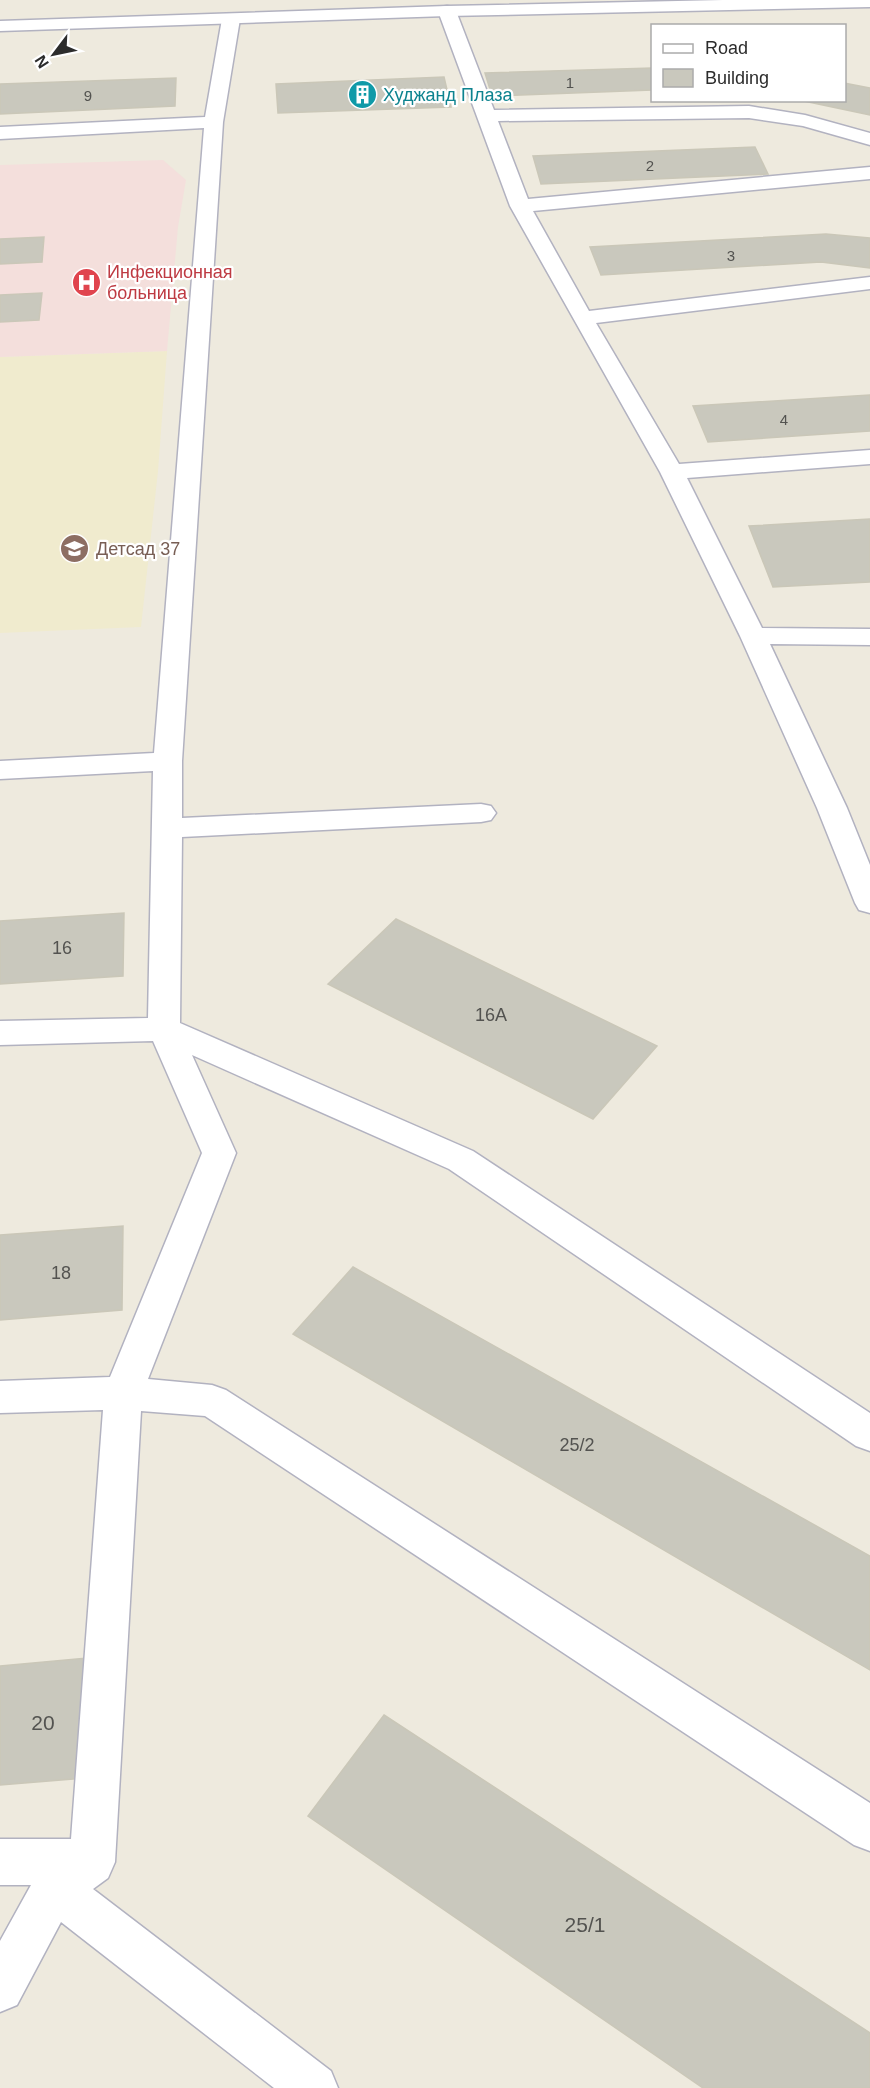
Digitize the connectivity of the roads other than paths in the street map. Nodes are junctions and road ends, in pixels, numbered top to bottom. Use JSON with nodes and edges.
{"nodes":[{"id":1,"x":870,"y":2,"type":"edge"},
{"id":2,"x":810,"y":4,"type":"junction"},
{"id":3,"x":447,"y":11,"type":"junction"},
{"id":4,"x":870,"y":14,"type":"edge"},
{"id":5,"x":231,"y":19,"type":"junction"},
{"id":6,"x":0,"y":26,"type":"edge"},
{"id":7,"x":488,"y":116,"type":"junction"},
{"id":8,"x":214,"y":122,"type":"junction"},
{"id":9,"x":0,"y":133,"type":"edge"},
{"id":10,"x":870,"y":139,"type":"edge"},
{"id":11,"x":870,"y":173,"type":"edge"},
{"id":12,"x":520,"y":206,"type":"junction"},
{"id":13,"x":870,"y":283,"type":"edge"},
{"id":14,"x":582,"y":318,"type":"junction"},
{"id":15,"x":870,"y":457,"type":"edge"},
{"id":16,"x":672,"y":472,"type":"junction"},
{"id":17,"x":753,"y":636,"type":"junction"},
{"id":18,"x":870,"y":637,"type":"edge"},
{"id":19,"x":168,"y":761,"type":"junction"},
{"id":20,"x":0,"y":770,"type":"edge"},
{"id":21,"x":481,"y":813,"type":"dead end"},
{"id":22,"x":168,"y":828,"type":"junction"},
{"id":23,"x":870,"y":903,"type":"edge"},
{"id":24,"x":164,"y":1029,"type":"junction"},
{"id":25,"x":0,"y":1033,"type":"edge"},
{"id":26,"x":123,"y":1393,"type":"junction"},
{"id":27,"x":0,"y":1397,"type":"edge"},
{"id":28,"x":870,"y":1434,"type":"edge"},
{"id":29,"x":870,"y":1829,"type":"edge"},
{"id":30,"x":0,"y":1862,"type":"edge"},
{"id":31,"x":92,"y":1862,"type":"junction"},
{"id":32,"x":54,"y":1888,"type":"junction"},
{"id":33,"x":0,"y":1988,"type":"edge"},
{"id":34,"x":314,"y":2088,"type":"edge"}],
"edges":[{"from":1,"to":2,"type":"street"},
{"from":2,"to":3,"type":"street"},
{"from":2,"to":4,"type":"street"},
{"from":3,"to":5,"type":"street"},
{"from":3,"to":7,"type":"street"},
{"from":5,"to":6,"type":"street"},
{"from":5,"to":8,"type":"street"},
{"from":7,"to":10,"type":"street"},
{"from":7,"to":12,"type":"street"},
{"from":8,"to":9,"type":"street"},
{"from":8,"to":19,"type":"street"},
{"from":11,"to":12,"type":"street"},
{"from":12,"to":14,"type":"street"},
{"from":13,"to":14,"type":"street"},
{"from":14,"to":16,"type":"street"},
{"from":15,"to":16,"type":"street"},
{"from":16,"to":17,"type":"street"},
{"from":17,"to":18,"type":"street"},
{"from":17,"to":23,"type":"street"},
{"from":19,"to":20,"type":"street"},
{"from":19,"to":22,"type":"street"},
{"from":21,"to":22,"type":"street"},
{"from":22,"to":24,"type":"street"},
{"from":24,"to":25,"type":"street"},
{"from":24,"to":26,"type":"street"},
{"from":24,"to":28,"type":"street"},
{"from":26,"to":27,"type":"street"},
{"from":26,"to":29,"type":"street"},
{"from":26,"to":31,"type":"street"},
{"from":30,"to":31,"type":"street"},
{"from":31,"to":32,"type":"street"},
{"from":32,"to":33,"type":"street"},
{"from":32,"to":34,"type":"street"}]}
